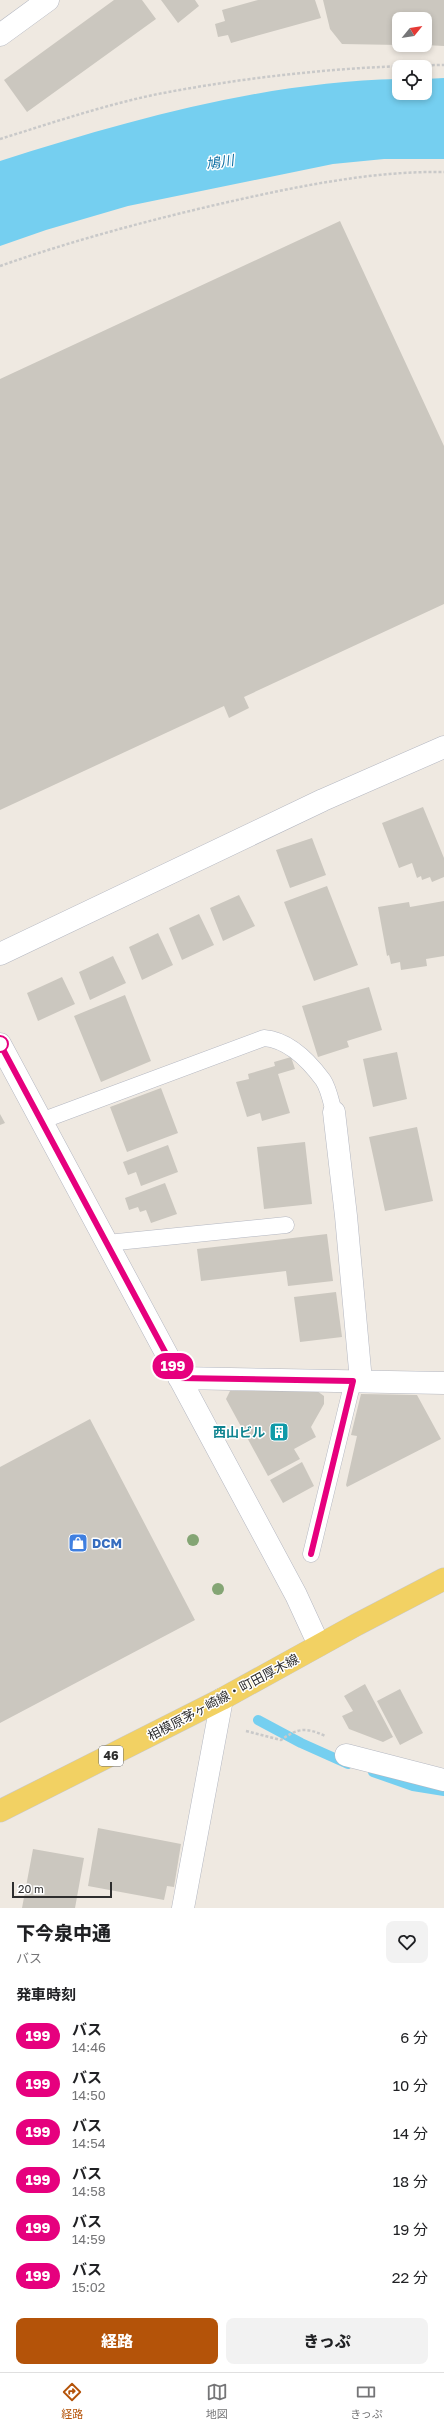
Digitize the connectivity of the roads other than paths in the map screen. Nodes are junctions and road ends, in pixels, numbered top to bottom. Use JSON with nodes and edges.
{"nodes":[{"id":1,"x":48,"y":0,"type":"edge"},
{"id":2,"x":0,"y":35,"type":"edge"},
{"id":3,"x":444,"y":747,"type":"edge"},
{"id":4,"x":0,"y":954,"type":"edge"},
{"id":5,"x":0,"y":1044,"type":"edge"},
{"id":6,"x":334,"y":1112,"type":"joint"},
{"id":7,"x":41,"y":1121,"type":"junction"},
{"id":8,"x":286,"y":1225,"type":"dead end"},
{"id":9,"x":107,"y":1243,"type":"junction"},
{"id":10,"x":179,"y":1378,"type":"junction"},
{"id":11,"x":357,"y":1381,"type":"junction"},
{"id":12,"x":444,"y":1383,"type":"edge"},
{"id":13,"x":311,"y":1554,"type":"dead end"},
{"id":14,"x":444,"y":1579,"type":"edge"},
{"id":15,"x":319,"y":1645,"type":"junction"},
{"id":16,"x":222,"y":1700,"type":"junction"},
{"id":17,"x":346,"y":1755,"type":"dead end"},
{"id":18,"x":444,"y":1780,"type":"edge"},
{"id":19,"x":0,"y":1812,"type":"edge"},
{"id":20,"x":183,"y":1908,"type":"edge"}],
"edges":[{"from":1,"to":2,"type":"street"},
{"from":3,"to":4,"type":"street"},
{"from":5,"to":7,"type":"street"},
{"from":6,"to":7,"type":"lane"},
{"from":6,"to":11,"type":"street"},
{"from":7,"to":9,"type":"street"},
{"from":8,"to":9,"type":"lane"},
{"from":9,"to":10,"type":"street"},
{"from":10,"to":11,"type":"street"},
{"from":10,"to":15,"type":"street"},
{"from":11,"to":12,"type":"street"},
{"from":11,"to":13,"type":"lane"},
{"from":14,"to":15,"type":"main road","name":"相模原茅ヶ崎線・町田厚木線","number":"46"},
{"from":15,"to":16,"type":"main road","name":"相模原茅ヶ崎線・町田厚木線","number":"46"},
{"from":16,"to":19,"type":"main road","name":"相模原茅ヶ崎線・町田厚木線","number":"46"},
{"from":16,"to":20,"type":"street"},
{"from":17,"to":18,"type":"street"}]}
